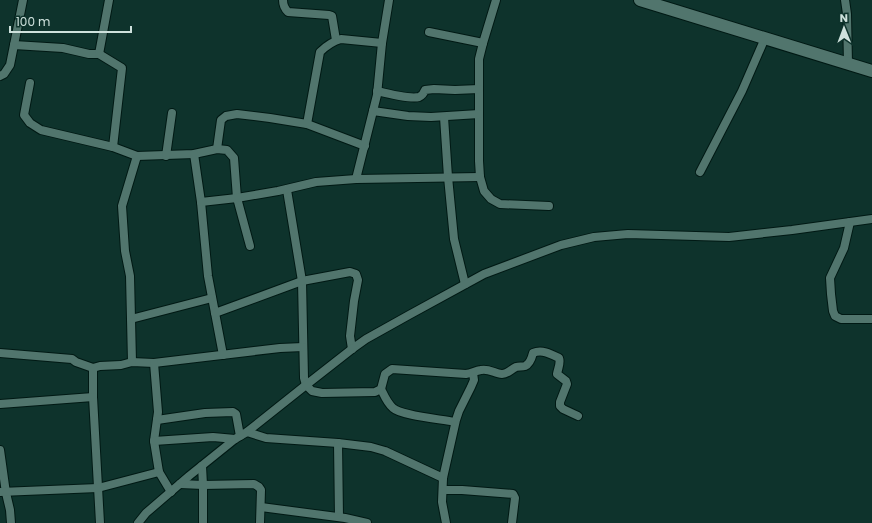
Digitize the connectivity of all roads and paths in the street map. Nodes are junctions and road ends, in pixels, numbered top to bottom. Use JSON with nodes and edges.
{"nodes":[{"id":1,"x":23,"y":0,"type":"edge"},
{"id":2,"x":109,"y":0,"type":"edge"},
{"id":3,"x":283,"y":0,"type":"edge"},
{"id":4,"x":389,"y":0,"type":"edge"},
{"id":5,"x":496,"y":0,"type":"edge"},
{"id":6,"x":640,"y":0,"type":"edge"},
{"id":7,"x":845,"y":0,"type":"edge"},
{"id":8,"x":429,"y":32,"type":"dead end"},
{"id":9,"x":765,"y":38,"type":"junction"},
{"id":10,"x":336,"y":40,"type":"junction"},
{"id":11,"x":382,"y":43,"type":"junction"},
{"id":12,"x":483,"y":43,"type":"junction"},
{"id":13,"x":14,"y":45,"type":"junction"},
{"id":14,"x":99,"y":54,"type":"junction"},
{"id":15,"x":848,"y":64,"type":"junction"},
{"id":16,"x":872,"y":71,"type":"edge"},
{"id":17,"x":0,"y":76,"type":"edge"},
{"id":18,"x":30,"y":83,"type":"dead end"},
{"id":19,"x":479,"y":89,"type":"junction"},
{"id":20,"x":377,"y":91,"type":"junction"},
{"id":21,"x":373,"y":111,"type":"junction"},
{"id":22,"x":172,"y":113,"type":"dead end"},
{"id":23,"x":479,"y":114,"type":"junction"},
{"id":24,"x":444,"y":117,"type":"junction"},
{"id":25,"x":307,"y":124,"type":"junction"},
{"id":26,"x":365,"y":146,"type":"junction"},
{"id":27,"x":113,"y":147,"type":"junction"},
{"id":28,"x":217,"y":149,"type":"junction"},
{"id":29,"x":194,"y":154,"type":"junction"},
{"id":30,"x":137,"y":156,"type":"junction"},
{"id":31,"x":166,"y":156,"type":"junction"},
{"id":32,"x":700,"y":172,"type":"dead end"},
{"id":33,"x":448,"y":177,"type":"junction"},
{"id":34,"x":480,"y":177,"type":"junction"},
{"id":35,"x":356,"y":179,"type":"junction"},
{"id":36,"x":287,"y":190,"type":"junction"},
{"id":37,"x":237,"y":198,"type":"junction"},
{"id":38,"x":201,"y":202,"type":"junction"},
{"id":39,"x":549,"y":206,"type":"dead end"},
{"id":40,"x":872,"y":219,"type":"edge"},
{"id":41,"x":850,"y":222,"type":"junction"},
{"id":42,"x":250,"y":246,"type":"dead end"},
{"id":43,"x":302,"y":281,"type":"junction"},
{"id":44,"x":465,"y":284,"type":"junction"},
{"id":45,"x":212,"y":298,"type":"junction"},
{"id":46,"x":215,"y":313,"type":"junction"},
{"id":47,"x":131,"y":319,"type":"junction"},
{"id":48,"x":872,"y":319,"type":"edge"},
{"id":49,"x":303,"y":347,"type":"junction"},
{"id":50,"x":352,"y":349,"type":"junction"},
{"id":51,"x":0,"y":353,"type":"edge"},
{"id":52,"x":223,"y":355,"type":"junction"},
{"id":53,"x":132,"y":362,"type":"junction"},
{"id":54,"x":154,"y":363,"type":"junction"},
{"id":55,"x":93,"y":368,"type":"junction"},
{"id":56,"x":473,"y":373,"type":"junction"},
{"id":57,"x":306,"y":386,"type":"junction"},
{"id":58,"x":381,"y":389,"type":"junction"},
{"id":59,"x":93,"y":397,"type":"junction"},
{"id":60,"x":0,"y":404,"type":"edge"},
{"id":61,"x":578,"y":416,"type":"dead end"},
{"id":62,"x":157,"y":420,"type":"junction"},
{"id":63,"x":455,"y":422,"type":"junction"},
{"id":64,"x":240,"y":436,"type":"junction"},
{"id":65,"x":154,"y":441,"type":"junction"},
{"id":66,"x":338,"y":442,"type":"junction"},
{"id":67,"x":0,"y":450,"type":"edge"},
{"id":68,"x":202,"y":466,"type":"junction"},
{"id":69,"x":159,"y":472,"type":"junction"},
{"id":70,"x":443,"y":478,"type":"junction"},
{"id":71,"x":180,"y":484,"type":"junction"},
{"id":72,"x":203,"y":485,"type":"junction"},
{"id":73,"x":98,"y":488,"type":"junction"},
{"id":74,"x":442,"y":490,"type":"junction"},
{"id":75,"x":171,"y":492,"type":"junction"},
{"id":76,"x":3,"y":493,"type":"edge"},
{"id":77,"x":261,"y":507,"type":"junction"},
{"id":78,"x":339,"y":517,"type":"junction"},
{"id":79,"x":12,"y":523,"type":"edge"},
{"id":80,"x":100,"y":523,"type":"edge"},
{"id":81,"x":138,"y":523,"type":"edge"},
{"id":82,"x":203,"y":523,"type":"edge"},
{"id":83,"x":260,"y":523,"type":"edge"},
{"id":84,"x":367,"y":523,"type":"edge"},
{"id":85,"x":446,"y":523,"type":"edge"},
{"id":86,"x":512,"y":523,"type":"edge"}],
"edges":[{"from":1,"to":13,"type":"street"},
{"from":2,"to":14,"type":"street"},
{"from":3,"to":10,"type":"street"},
{"from":4,"to":11,"type":"street"},
{"from":5,"to":12,"type":"street"},
{"from":6,"to":9,"type":"main road"},
{"from":7,"to":15,"type":"street"},
{"from":8,"to":12,"type":"street"},
{"from":9,"to":15,"type":"main road"},
{"from":9,"to":32,"type":"street"},
{"from":10,"to":11,"type":"street"},
{"from":10,"to":25,"type":"street"},
{"from":11,"to":20,"type":"street"},
{"from":12,"to":19,"type":"street"},
{"from":13,"to":14,"type":"street"},
{"from":13,"to":17,"type":"street"},
{"from":14,"to":27,"type":"street"},
{"from":15,"to":16,"type":"main road"},
{"from":18,"to":27,"type":"street"},
{"from":19,"to":20,"type":"street"},
{"from":19,"to":23,"type":"street"},
{"from":20,"to":21,"type":"street"},
{"from":21,"to":24,"type":"street"},
{"from":21,"to":26,"type":"street"},
{"from":22,"to":31,"type":"street"},
{"from":23,"to":24,"type":"street"},
{"from":23,"to":34,"type":"street"},
{"from":24,"to":33,"type":"street"},
{"from":25,"to":26,"type":"street"},
{"from":25,"to":28,"type":"street"},
{"from":26,"to":35,"type":"street"},
{"from":27,"to":30,"type":"street"},
{"from":28,"to":29,"type":"street"},
{"from":28,"to":37,"type":"street"},
{"from":29,"to":31,"type":"street"},
{"from":29,"to":38,"type":"street"},
{"from":30,"to":31,"type":"street"},
{"from":30,"to":47,"type":"street"},
{"from":33,"to":34,"type":"street"},
{"from":33,"to":35,"type":"street"},
{"from":33,"to":44,"type":"street"},
{"from":34,"to":39,"type":"street"},
{"from":35,"to":36,"type":"street"},
{"from":36,"to":37,"type":"street"},
{"from":36,"to":43,"type":"street"},
{"from":37,"to":38,"type":"street"},
{"from":37,"to":42,"type":"street"},
{"from":38,"to":45,"type":"street"},
{"from":40,"to":41,"type":"street"},
{"from":41,"to":44,"type":"street"},
{"from":41,"to":48,"type":"street"},
{"from":43,"to":46,"type":"street"},
{"from":43,"to":49,"type":"street"},
{"from":43,"to":50,"type":"street"},
{"from":44,"to":50,"type":"street"},
{"from":45,"to":46,"type":"street"},
{"from":45,"to":47,"type":"street"},
{"from":46,"to":52,"type":"street"},
{"from":47,"to":53,"type":"street"},
{"from":49,"to":52,"type":"street"},
{"from":49,"to":57,"type":"street"},
{"from":50,"to":57,"type":"street"},
{"from":51,"to":55,"type":"street"},
{"from":52,"to":54,"type":"street"},
{"from":53,"to":54,"type":"street"},
{"from":53,"to":55,"type":"street"},
{"from":54,"to":62,"type":"street"},
{"from":55,"to":59,"type":"street"},
{"from":56,"to":58,"type":"street"},
{"from":56,"to":61,"type":"street"},
{"from":56,"to":63,"type":"street"},
{"from":57,"to":58,"type":"street"},
{"from":57,"to":64,"type":"street"},
{"from":58,"to":63,"type":"street"},
{"from":59,"to":60,"type":"street"},
{"from":59,"to":73,"type":"street"},
{"from":62,"to":64,"type":"street"},
{"from":62,"to":65,"type":"street"},
{"from":63,"to":70,"type":"street"},
{"from":64,"to":65,"type":"street"},
{"from":64,"to":66,"type":"street"},
{"from":64,"to":68,"type":"street"},
{"from":65,"to":69,"type":"street"},
{"from":66,"to":70,"type":"street"},
{"from":66,"to":78,"type":"street"},
{"from":67,"to":76,"type":"street"},
{"from":68,"to":71,"type":"street"},
{"from":68,"to":72,"type":"street"},
{"from":69,"to":73,"type":"street"},
{"from":69,"to":75,"type":"street"},
{"from":70,"to":74,"type":"street"},
{"from":71,"to":72,"type":"street"},
{"from":71,"to":75,"type":"street"},
{"from":72,"to":77,"type":"street"},
{"from":72,"to":82,"type":"street"},
{"from":73,"to":76,"type":"street"},
{"from":73,"to":80,"type":"street"},
{"from":74,"to":85,"type":"street"},
{"from":74,"to":86,"type":"street"},
{"from":75,"to":81,"type":"street"},
{"from":76,"to":79,"type":"street"},
{"from":77,"to":78,"type":"street"},
{"from":77,"to":83,"type":"street"},
{"from":78,"to":84,"type":"street"}]}
